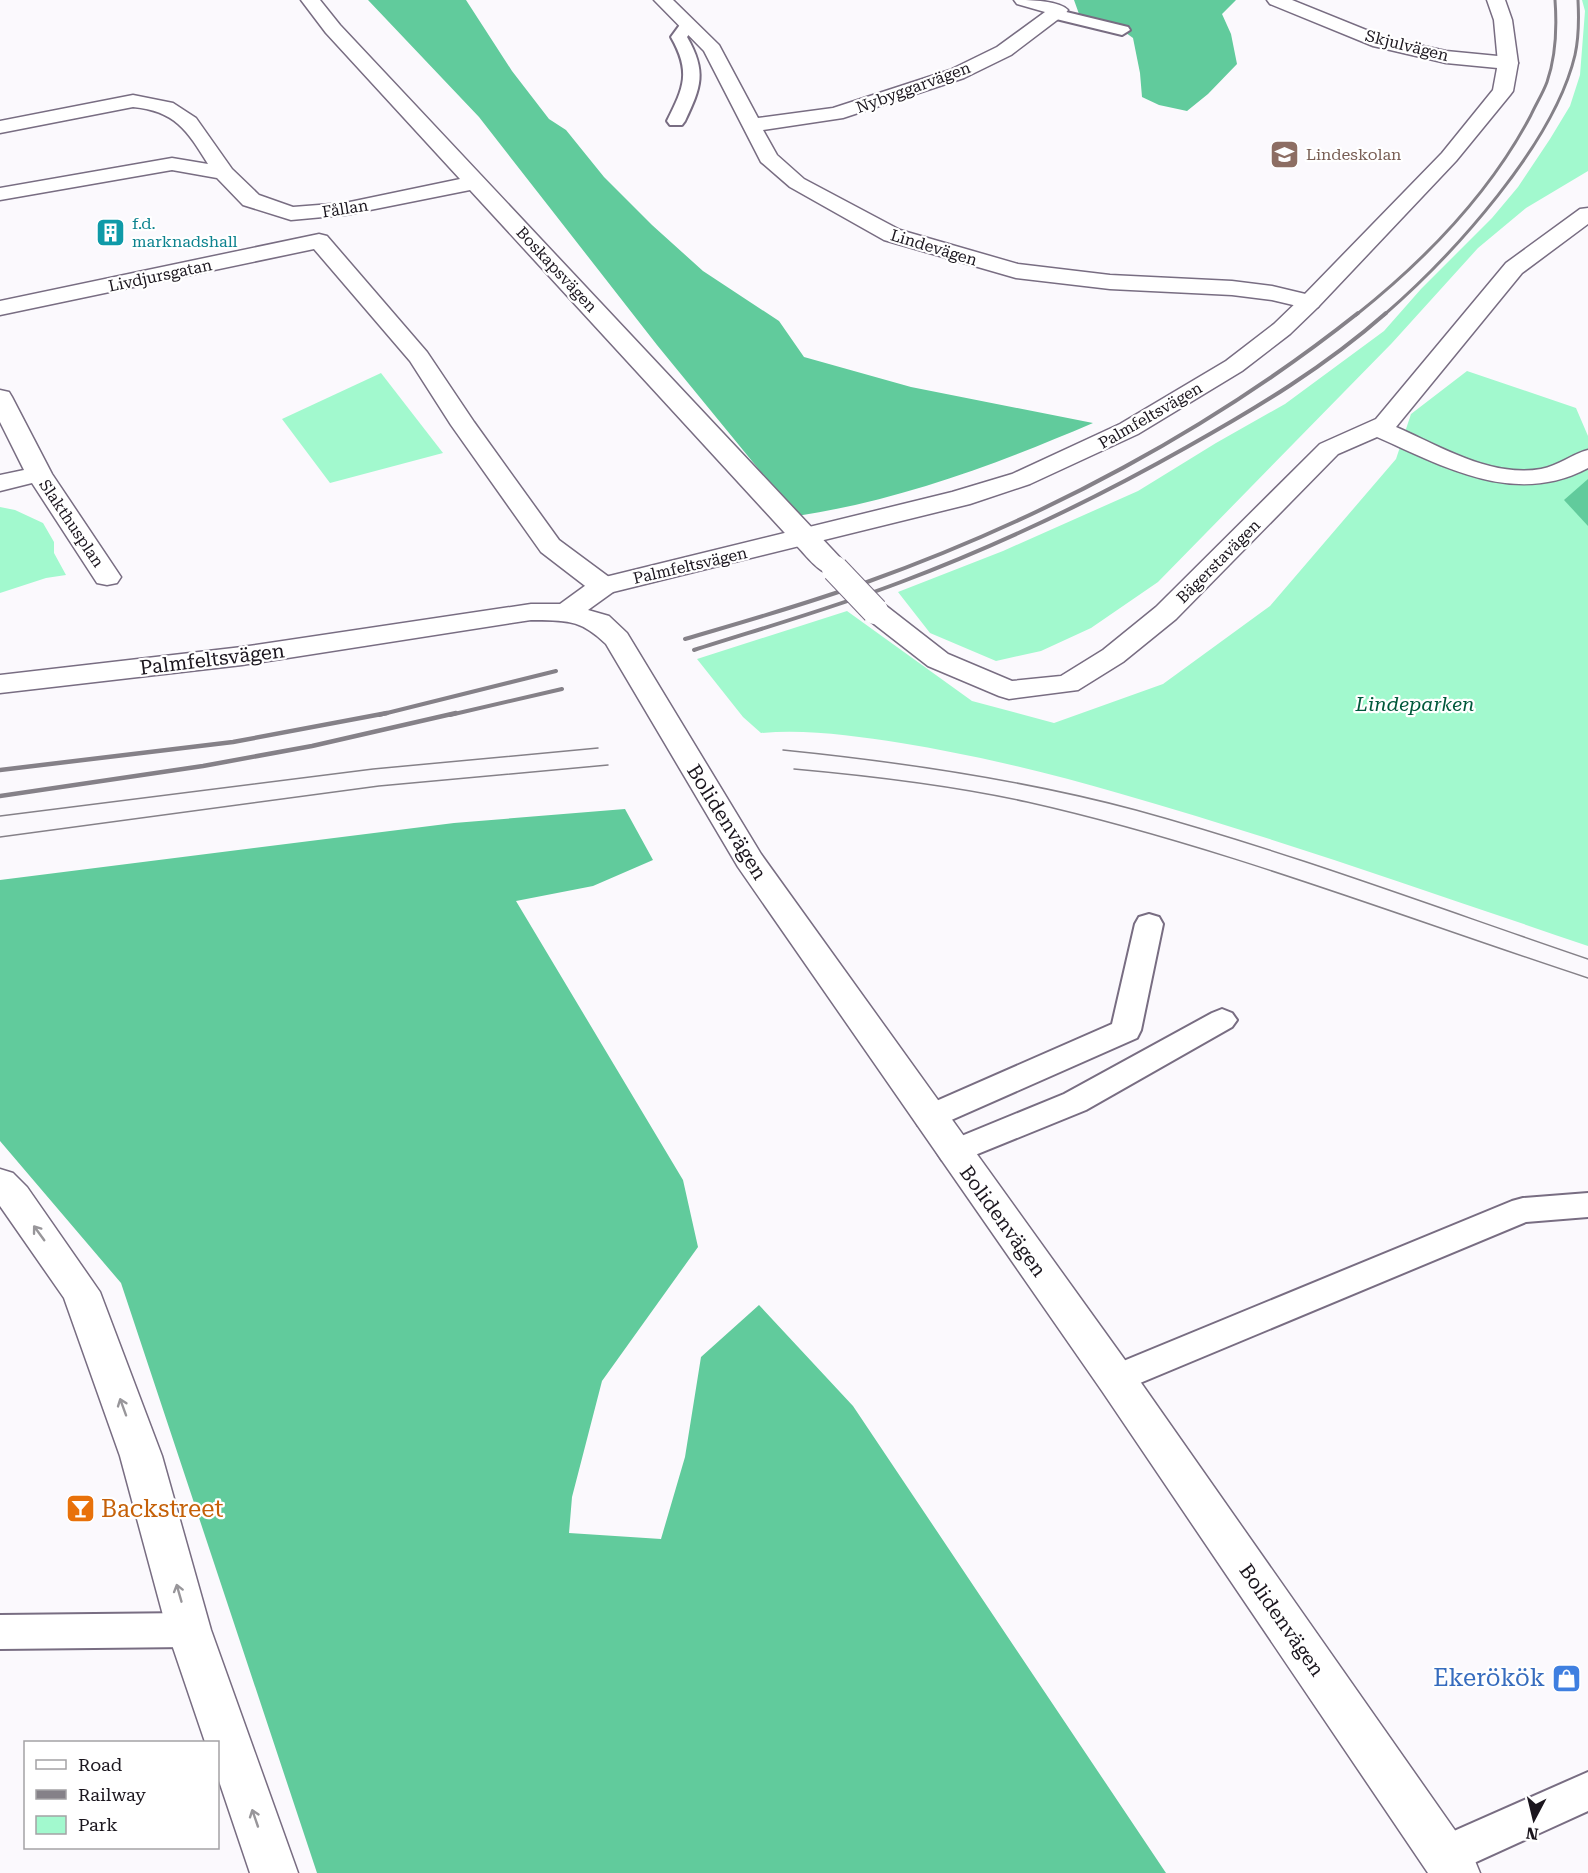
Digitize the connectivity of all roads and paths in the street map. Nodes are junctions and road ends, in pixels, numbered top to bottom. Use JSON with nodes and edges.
{"nodes":[{"id":1,"x":310,"y":0,"type":"edge"},
{"id":2,"x":663,"y":0,"type":"edge"},
{"id":3,"x":1023,"y":0,"type":"edge"},
{"id":4,"x":1276,"y":0,"type":"edge"},
{"id":5,"x":1496,"y":0,"type":"edge"},
{"id":6,"x":1057,"y":12,"type":"junction"},
{"id":7,"x":688,"y":25,"type":"junction"},
{"id":8,"x":1122,"y":30,"type":"dead end"},
{"id":9,"x":1508,"y":63,"type":"junction"},
{"id":10,"x":676,"y":121,"type":"dead end"},
{"id":11,"x":752,"y":125,"type":"junction"},
{"id":12,"x":0,"y":127,"type":"edge"},
{"id":13,"x":224,"y":173,"type":"junction"},
{"id":14,"x":477,"y":182,"type":"junction"},
{"id":15,"x":0,"y":194,"type":"edge"},
{"id":16,"x":1588,"y":214,"type":"edge"},
{"id":17,"x":1310,"y":302,"type":"junction"},
{"id":18,"x":0,"y":308,"type":"edge"},
{"id":19,"x":0,"y":397,"type":"edge"},
{"id":20,"x":1378,"y":428,"type":"junction"},
{"id":21,"x":1588,"y":458,"type":"edge"},
{"id":22,"x":39,"y":474,"type":"junction"},
{"id":23,"x":0,"y":483,"type":"edge"},
{"id":24,"x":804,"y":538,"type":"junction"},
{"id":25,"x":107,"y":577,"type":"dead end"},
{"id":26,"x":603,"y":586,"type":"junction"},
{"id":27,"x":548,"y":612,"type":"junction"},
{"id":28,"x":0,"y":684,"type":"edge"},
{"id":29,"x":1149,"y":924,"type":"dead end"},
{"id":30,"x":1222,"y":1020,"type":"dead end"},
{"id":31,"x":929,"y":1117,"type":"junction"},
{"id":32,"x":953,"y":1152,"type":"junction"},
{"id":33,"x":0,"y":1183,"type":"edge"},
{"id":34,"x":1588,"y":1205,"type":"edge"},
{"id":35,"x":1116,"y":1379,"type":"junction"},
{"id":36,"x":189,"y":1630,"type":"junction"},
{"id":37,"x":0,"y":1632,"type":"edge"},
{"id":38,"x":1588,"y":1791,"type":"edge"},
{"id":39,"x":1450,"y":1864,"type":"edge"},
{"id":40,"x":274,"y":1873,"type":"edge"}],
"edges":[{"from":1,"to":14,"type":"street","name":"Boskapsvägen"},
{"from":2,"to":7,"type":"street","name":"Lindevägen"},
{"from":3,"to":6,"type":"street"},
{"from":4,"to":9,"type":"street","name":"Skjulvägen"},
{"from":5,"to":9,"type":"street","name":"Palmfeltsvägen"},
{"from":6,"to":8,"type":"lane"},
{"from":6,"to":11,"type":"street","name":"Nybyggarvägen"},
{"from":7,"to":10,"type":"lane"},
{"from":7,"to":11,"type":"street","name":"Lindevägen"},
{"from":9,"to":17,"type":"street","name":"Palmfeltsvägen"},
{"from":11,"to":17,"type":"street","name":"Lindevägen"},
{"from":12,"to":13,"type":"street","name":"Fållan"},
{"from":13,"to":14,"type":"street","name":"Fållan"},
{"from":13,"to":15,"type":"street"},
{"from":14,"to":24,"type":"street","name":"Boskapsvägen"},
{"from":16,"to":20,"type":"street","name":"Bägerstavägen"},
{"from":17,"to":24,"type":"street","name":"Palmfeltsvägen"},
{"from":18,"to":26,"type":"street","name":"Livdjursgatan"},
{"from":19,"to":22,"type":"street"},
{"from":20,"to":21,"type":"street"},
{"from":20,"to":24,"type":"street","name":"Bägerstavägen","bridge":true},
{"from":22,"to":23,"type":"street","name":"Slakthusplan"},
{"from":22,"to":25,"type":"street","name":"Slakthusplan"},
{"from":24,"to":26,"type":"street","name":"Palmfeltsvägen"},
{"from":26,"to":27,"type":"street","name":"Palmfeltsvägen"},
{"from":27,"to":28,"type":"street","name":"Palmfeltsvägen"},
{"from":27,"to":31,"type":"street","name":"Bolidenvägen"},
{"from":29,"to":31,"type":"lane"},
{"from":30,"to":32,"type":"lane"},
{"from":31,"to":32,"type":"street","name":"Bolidenvägen"},
{"from":32,"to":35,"type":"street","name":"Bolidenvägen"},
{"from":36,"to":33,"type":"street","one_way":true},
{"from":34,"to":35,"type":"lane"},
{"from":35,"to":39,"type":"street","name":"Bolidenvägen"},
{"from":36,"to":37,"type":"lane"},
{"from":40,"to":36,"type":"street","one_way":true},
{"from":38,"to":39,"type":"lane"}]}
